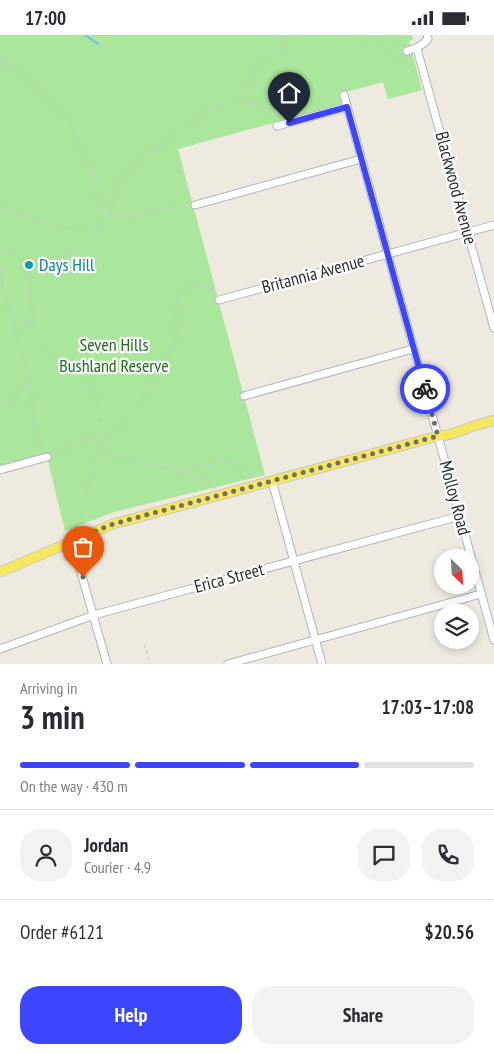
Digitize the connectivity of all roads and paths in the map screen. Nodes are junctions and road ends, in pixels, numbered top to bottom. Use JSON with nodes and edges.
{"nodes":[{"id":1,"x":288,"y":35,"type":"edge"},
{"id":2,"x":359,"y":35,"type":"edge"},
{"id":3,"x":375,"y":35,"type":"edge"},
{"id":4,"x":428,"y":37,"type":"edge"},
{"id":5,"x":408,"y":48,"type":"junction"},
{"id":6,"x":417,"y":49,"type":"junction"},
{"id":7,"x":0,"y":60,"type":"edge"},
{"id":8,"x":344,"y":95,"type":"dead end"},
{"id":9,"x":240,"y":98,"type":"junction"},
{"id":10,"x":347,"y":107,"type":"junction"},
{"id":11,"x":289,"y":123,"type":"junction"},
{"id":12,"x":277,"y":126,"type":"dead end"},
{"id":13,"x":361,"y":159,"type":"junction"},
{"id":14,"x":194,"y":205,"type":"joint"},
{"id":15,"x":0,"y":207,"type":"edge"},
{"id":16,"x":108,"y":215,"type":"junction"},
{"id":17,"x":494,"y":225,"type":"edge"},
{"id":18,"x":96,"y":229,"type":"junction"},
{"id":19,"x":468,"y":232,"type":"junction"},
{"id":20,"x":0,"y":249,"type":"edge"},
{"id":21,"x":388,"y":254,"type":"junction"},
{"id":22,"x":0,"y":268,"type":"edge"},
{"id":23,"x":31,"y":269,"type":"junction"},
{"id":24,"x":1,"y":284,"type":"edge"},
{"id":25,"x":219,"y":300,"type":"joint"},
{"id":26,"x":14,"y":323,"type":"junction"},
{"id":27,"x":33,"y":323,"type":"junction"},
{"id":28,"x":494,"y":328,"type":"edge"},
{"id":29,"x":413,"y":349,"type":"junction"},
{"id":30,"x":30,"y":381,"type":"junction"},
{"id":31,"x":244,"y":396,"type":"dead end"},
{"id":32,"x":0,"y":407,"type":"edge"},
{"id":33,"x":494,"y":421,"type":"edge"},
{"id":34,"x":438,"y":436,"type":"junction"},
{"id":35,"x":99,"y":442,"type":"junction"},
{"id":36,"x":47,"y":457,"type":"junction"},
{"id":37,"x":0,"y":471,"type":"edge"},
{"id":38,"x":181,"y":472,"type":"junction"},
{"id":39,"x":254,"y":479,"type":"dead end"},
{"id":40,"x":272,"y":481,"type":"junction"},
{"id":41,"x":215,"y":489,"type":"dead end"},
{"id":42,"x":460,"y":515,"type":"junction"},
{"id":43,"x":72,"y":541,"type":"junction"},
{"id":44,"x":294,"y":561,"type":"junction"},
{"id":45,"x":0,"y":572,"type":"edge"},
{"id":46,"x":481,"y":595,"type":"junction"},
{"id":47,"x":94,"y":615,"type":"junction"},
{"id":48,"x":315,"y":640,"type":"junction"},
{"id":49,"x":494,"y":641,"type":"edge"},
{"id":50,"x":144,"y":644,"type":"dead end"},
{"id":51,"x":0,"y":649,"type":"edge"},
{"id":52,"x":107,"y":664,"type":"edge"},
{"id":53,"x":150,"y":664,"type":"edge"},
{"id":54,"x":228,"y":664,"type":"edge"},
{"id":55,"x":322,"y":664,"type":"edge"}],
"edges":[{"from":1,"to":9,"type":"path"},
{"from":2,"to":5,"type":"path"},
{"from":3,"to":5,"type":"path"},
{"from":4,"to":6,"type":"street"},
{"from":5,"to":6,"type":"street"},
{"from":6,"to":19,"type":"street","name":"Blackwood Avenue"},
{"from":7,"to":16,"type":"path"},
{"from":8,"to":10,"type":"street","name":"Molloy Road"},
{"from":9,"to":11,"type":"path"},
{"from":9,"to":16,"type":"path"},
{"from":10,"to":11,"type":"street"},
{"from":10,"to":13,"type":"street","name":"Molloy Road"},
{"from":11,"to":12,"type":"street"},
{"from":13,"to":14,"type":"street"},
{"from":13,"to":21,"type":"street","name":"Molloy Road"},
{"from":14,"to":16,"type":"path"},
{"from":15,"to":18,"type":"path"},
{"from":16,"to":18,"type":"path"},
{"from":17,"to":19,"type":"street","name":"Britannia Avenue"},
{"from":18,"to":23,"type":"path"},
{"from":19,"to":21,"type":"street","name":"Britannia Avenue"},
{"from":19,"to":28,"type":"street","name":"Blackwood Avenue"},
{"from":20,"to":23,"type":"path"},
{"from":21,"to":25,"type":"street","name":"Britannia Avenue"},
{"from":21,"to":29,"type":"street","name":"Molloy Road"},
{"from":22,"to":24,"type":"path"},
{"from":23,"to":27,"type":"path"},
{"from":24,"to":26,"type":"path"},
{"from":25,"to":35,"type":"path"},
{"from":26,"to":27,"type":"path"},
{"from":26,"to":30,"type":"path"},
{"from":27,"to":35,"type":"path"},
{"from":29,"to":31,"type":"street"},
{"from":29,"to":34,"type":"street","name":"Molloy Road"},
{"from":30,"to":32,"type":"path"},
{"from":30,"to":36,"type":"path"},
{"from":33,"to":34,"type":"main road"},
{"from":34,"to":40,"type":"main road"},
{"from":34,"to":42,"type":"street","name":"Molloy Road"},
{"from":35,"to":36,"type":"path"},
{"from":35,"to":38,"type":"path"},
{"from":35,"to":43,"type":"path"},
{"from":36,"to":37,"type":"street"},
{"from":38,"to":39,"type":"path"},
{"from":38,"to":41,"type":"path"},
{"from":40,"to":43,"type":"main road"},
{"from":40,"to":44,"type":"street"},
{"from":42,"to":44,"type":"street","name":"Erica Street"},
{"from":42,"to":46,"type":"street","name":"Molloy Road"},
{"from":43,"to":45,"type":"main road"},
{"from":43,"to":47,"type":"street"},
{"from":44,"to":47,"type":"street","name":"Erica Street"},
{"from":44,"to":48,"type":"street"},
{"from":46,"to":48,"type":"street"},
{"from":46,"to":49,"type":"street","name":"Molloy Road"},
{"from":47,"to":51,"type":"street","name":"Erica Street"},
{"from":47,"to":52,"type":"street"},
{"from":48,"to":54,"type":"street"},
{"from":48,"to":55,"type":"street"},
{"from":50,"to":53,"type":"path"}]}
